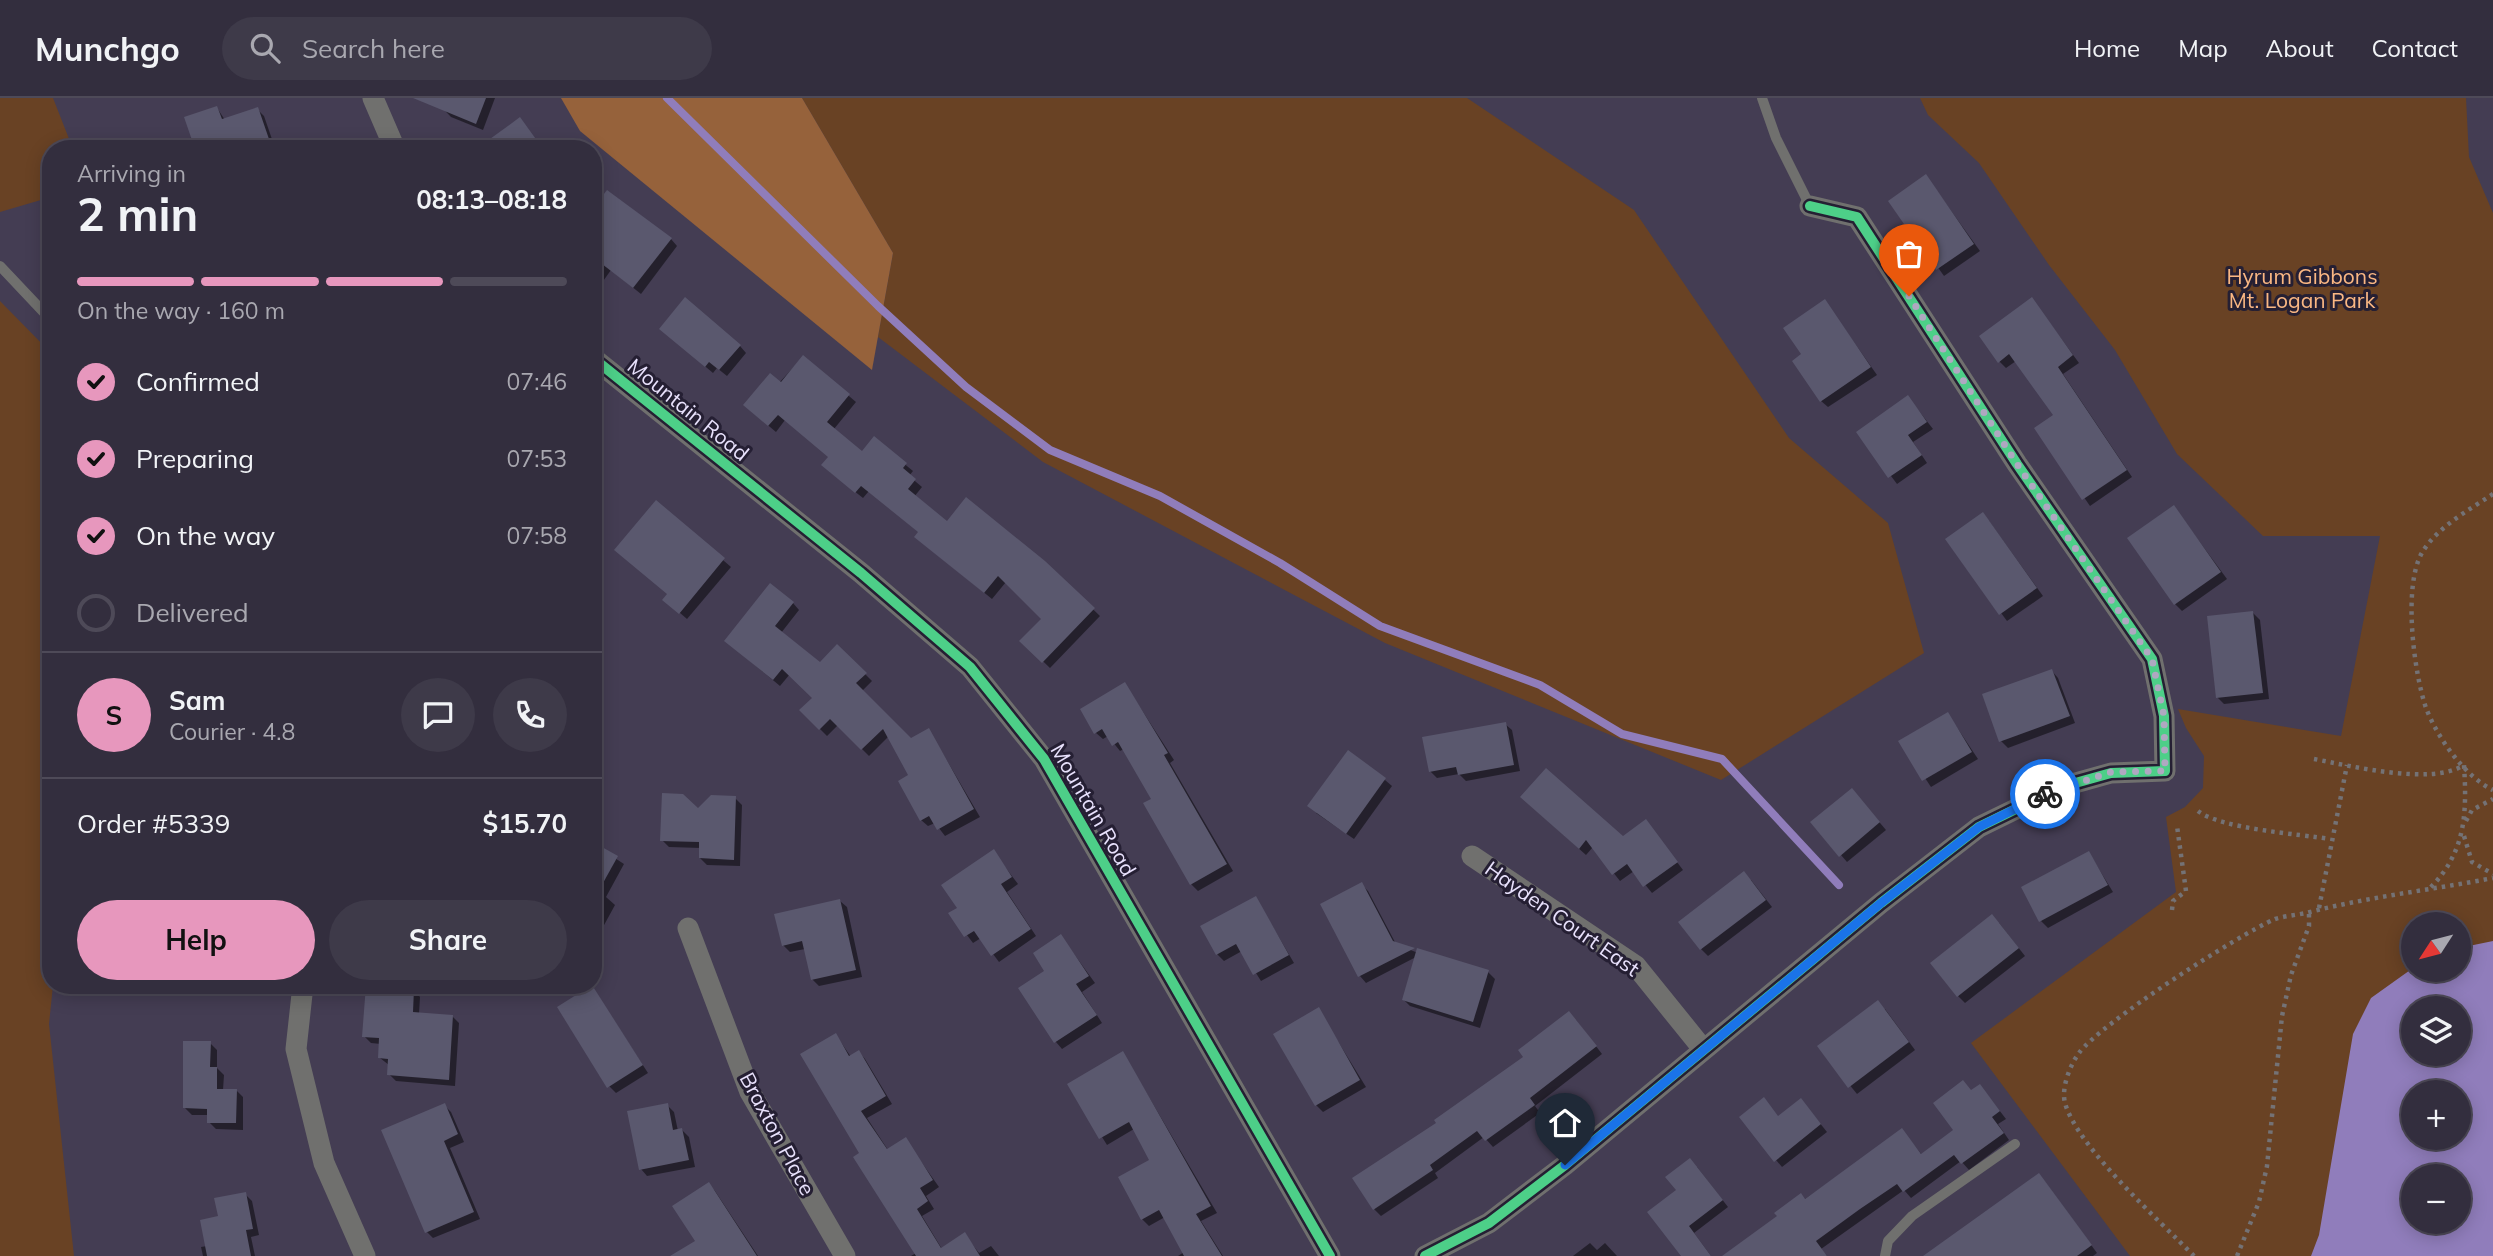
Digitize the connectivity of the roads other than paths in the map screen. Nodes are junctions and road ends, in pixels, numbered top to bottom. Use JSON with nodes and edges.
{"nodes":[{"id":1,"x":373,"y":98,"type":"edge"},
{"id":2,"x":1762,"y":98,"type":"edge"},
{"id":3,"x":391,"y":140,"type":"edge"},
{"id":4,"x":1810,"y":206,"type":"joint"},
{"id":5,"x":0,"y":266,"type":"edge"},
{"id":6,"x":42,"y":310,"type":"edge"},
{"id":7,"x":602,"y":365,"type":"edge"},
{"id":8,"x":1472,"y":856,"type":"dead end"},
{"id":9,"x":688,"y":929,"type":"dead end"},
{"id":10,"x":302,"y":994,"type":"edge"},
{"id":11,"x":1703,"y":1049,"type":"junction"},
{"id":12,"x":2015,"y":1144,"type":"dead end"},
{"id":13,"x":365,"y":1256,"type":"edge"},
{"id":14,"x":845,"y":1256,"type":"edge"},
{"id":15,"x":1330,"y":1256,"type":"edge"},
{"id":16,"x":1425,"y":1256,"type":"edge"},
{"id":17,"x":1885,"y":1256,"type":"edge"}],
"edges":[{"from":1,"to":3,"type":"street"},
{"from":2,"to":4,"type":"lane"},
{"from":4,"to":11,"type":"street"},
{"from":5,"to":6,"type":"lane"},
{"from":7,"to":15,"type":"street","name":"Mountain Road"},
{"from":8,"to":11,"type":"street","name":"Hayden Court East"},
{"from":9,"to":14,"type":"street","name":"Braxton Place"},
{"from":10,"to":13,"type":"street"},
{"from":11,"to":16,"type":"street"},
{"from":12,"to":17,"type":"lane"}]}
